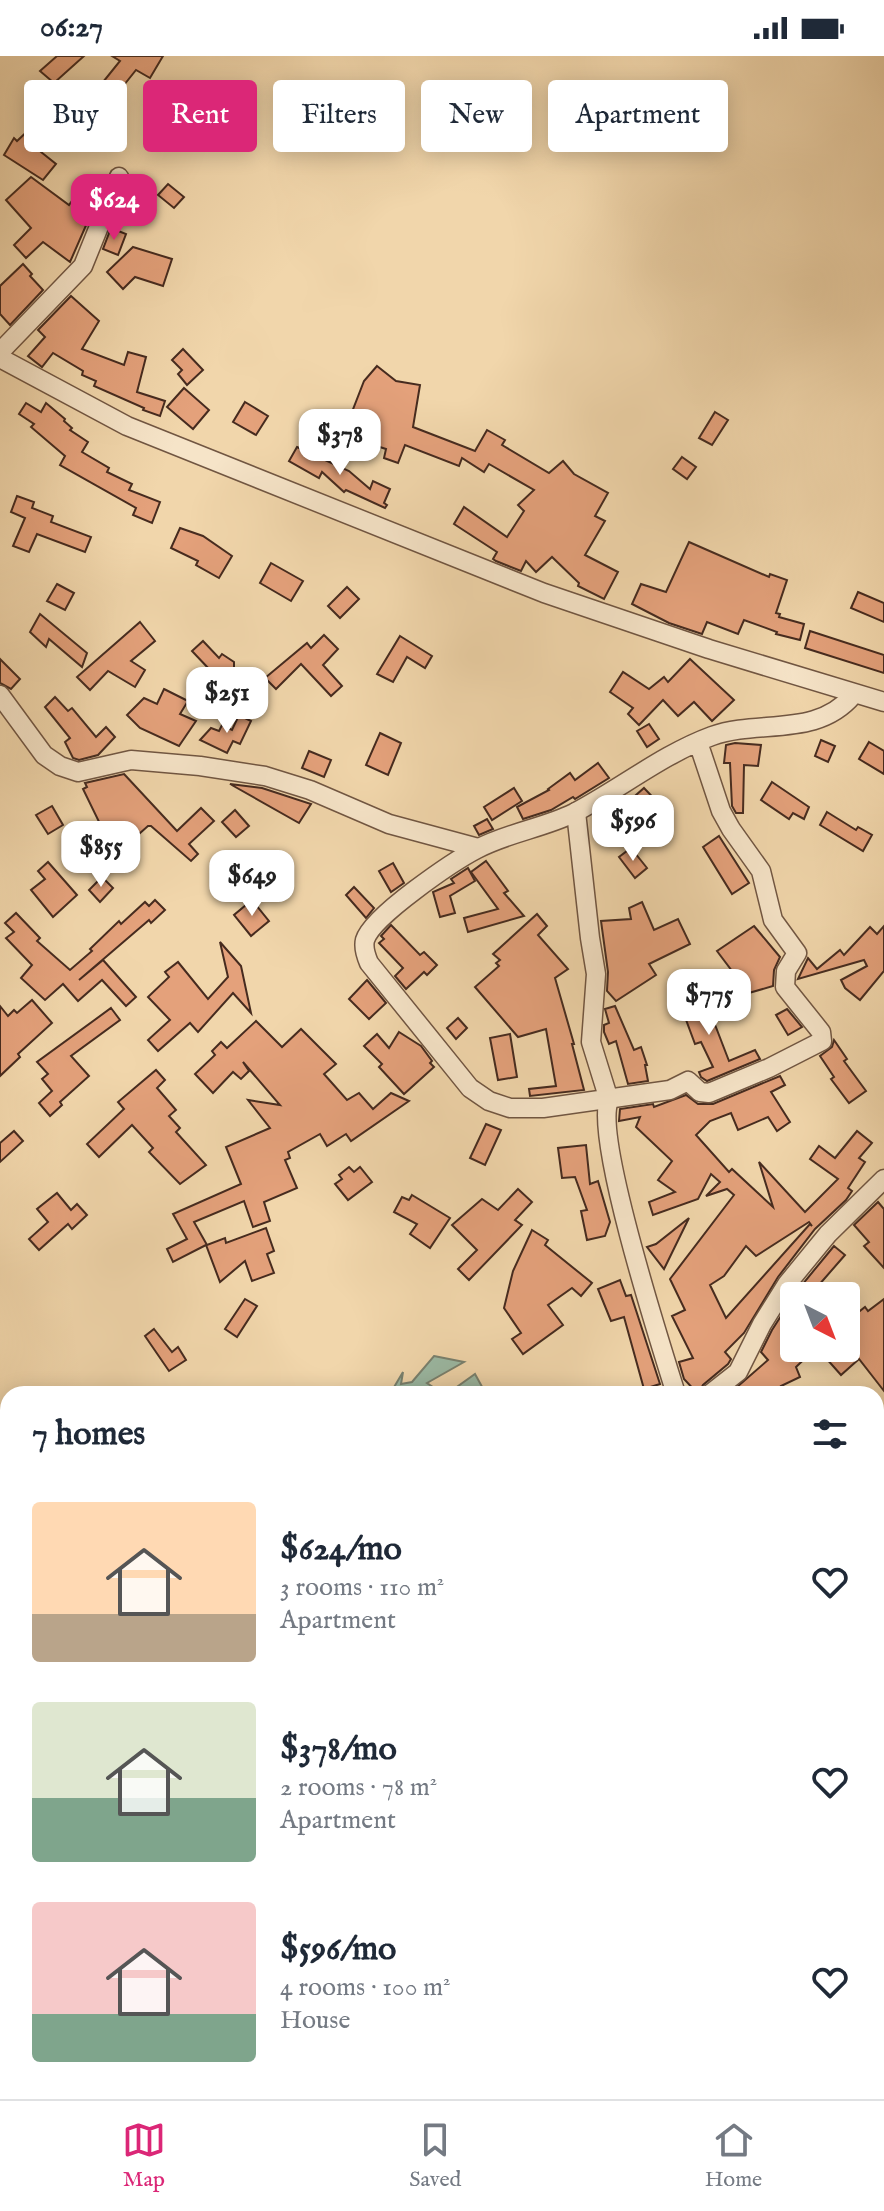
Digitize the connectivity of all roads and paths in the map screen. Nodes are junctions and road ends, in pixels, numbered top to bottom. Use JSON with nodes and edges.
{"nodes":[{"id":1,"x":119,"y":177,"type":"dead end"},
{"id":2,"x":0,"y":352,"type":"edge"},
{"id":3,"x":0,"y":358,"type":"edge"},
{"id":4,"x":0,"y":695,"type":"edge"},
{"id":5,"x":853,"y":695,"type":"junction"},
{"id":6,"x":884,"y":702,"type":"edge"},
{"id":7,"x":698,"y":742,"type":"junction"},
{"id":8,"x":576,"y":812,"type":"junction"},
{"id":9,"x":478,"y":848,"type":"junction"},
{"id":10,"x":609,"y":1100,"type":"junction"},
{"id":11,"x":884,"y":1179,"type":"edge"},
{"id":12,"x":674,"y":1386,"type":"edge"},
{"id":13,"x":720,"y":1386,"type":"edge"}],
"edges":[{"from":1,"to":2,"type":"street"},
{"from":3,"to":5,"type":"street"},
{"from":4,"to":9,"type":"street"},
{"from":5,"to":6,"type":"street"},
{"from":5,"to":7,"type":"street"},
{"from":7,"to":8,"type":"street"},
{"from":7,"to":10,"type":"street"},
{"from":8,"to":9,"type":"street"},
{"from":8,"to":10,"type":"street"},
{"from":9,"to":10,"type":"street"},
{"from":10,"to":12,"type":"street"},
{"from":11,"to":13,"type":"street"}]}
